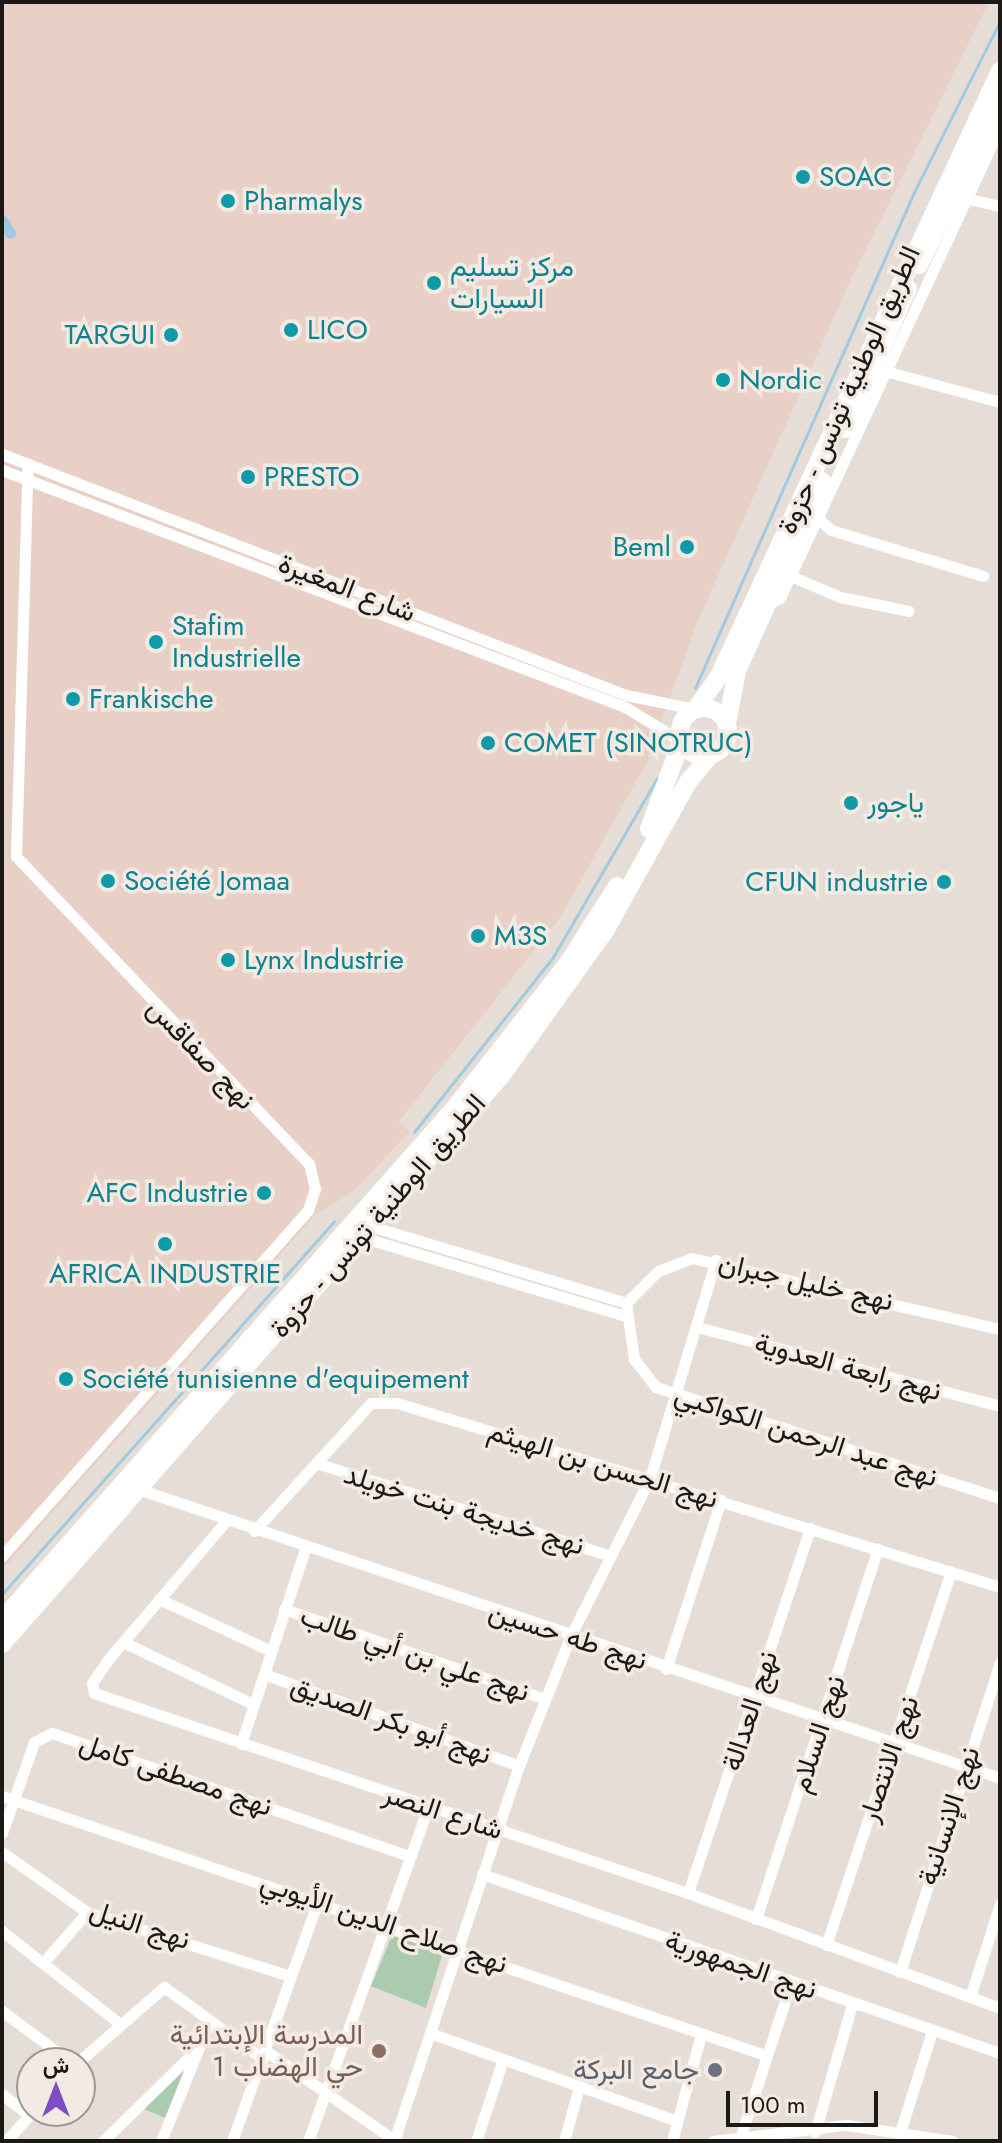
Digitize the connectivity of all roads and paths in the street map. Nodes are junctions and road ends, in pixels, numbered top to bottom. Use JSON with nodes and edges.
{"nodes":[{"id":1,"x":1000,"y":71,"type":"edge"},
{"id":2,"x":1000,"y":102,"type":"edge"},
{"id":3,"x":1000,"y":127,"type":"edge"},
{"id":4,"x":960,"y":197,"type":"junction"},
{"id":5,"x":1000,"y":206,"type":"edge"},
{"id":6,"x":885,"y":371,"type":"junction"},
{"id":7,"x":1000,"y":402,"type":"edge"},
{"id":8,"x":2,"y":454,"type":"edge"},
{"id":9,"x":28,"y":463,"type":"junction"},
{"id":10,"x":2,"y":470,"type":"edge"},
{"id":11,"x":25,"y":479,"type":"junction"},
{"id":12,"x":818,"y":518,"type":"junction"},
{"id":13,"x":791,"y":576,"type":"junction"},
{"id":14,"x":983,"y":576,"type":"dead end"},
{"id":15,"x":766,"y":606,"type":"junction"},
{"id":16,"x":909,"y":611,"type":"dead end"},
{"id":17,"x":696,"y":709,"type":"junction"},
{"id":18,"x":727,"y":723,"type":"junction"},
{"id":19,"x":681,"y":742,"type":"junction"},
{"id":20,"x":710,"y":756,"type":"junction"},
{"id":21,"x":366,"y":1231,"type":"junction"},
{"id":22,"x":716,"y":1260,"type":"junction"},
{"id":23,"x":624,"y":1309,"type":"junction"},
{"id":24,"x":697,"y":1327,"type":"junction"},
{"id":25,"x":1000,"y":1329,"type":"edge"},
{"id":26,"x":675,"y":1396,"type":"junction"},
{"id":27,"x":1000,"y":1406,"type":"edge"},
{"id":28,"x":316,"y":1463,"type":"junction"},
{"id":29,"x":650,"y":1478,"type":"junction"},
{"id":30,"x":138,"y":1489,"type":"junction"},
{"id":31,"x":1000,"y":1498,"type":"edge"},
{"id":32,"x":721,"y":1500,"type":"junction"},
{"id":33,"x":226,"y":1521,"type":"junction"},
{"id":34,"x":810,"y":1528,"type":"junction"},
{"id":35,"x":254,"y":1531,"type":"junction"},
{"id":36,"x":305,"y":1549,"type":"junction"},
{"id":37,"x":878,"y":1549,"type":"junction"},
{"id":38,"x":2,"y":1556,"type":"edge"},
{"id":39,"x":611,"y":1556,"type":"junction"},
{"id":40,"x":951,"y":1571,"type":"junction"},
{"id":41,"x":1000,"y":1587,"type":"edge"},
{"id":42,"x":159,"y":1599,"type":"junction"},
{"id":43,"x":284,"y":1609,"type":"junction"},
{"id":44,"x":2,"y":1620,"type":"edge"},
{"id":45,"x":570,"y":1637,"type":"junction"},
{"id":46,"x":123,"y":1642,"type":"junction"},
{"id":47,"x":2,"y":1644,"type":"edge"},
{"id":48,"x":271,"y":1651,"type":"junction"},
{"id":49,"x":1000,"y":1662,"type":"edge"},
{"id":50,"x":666,"y":1669,"type":"junction"},
{"id":51,"x":264,"y":1674,"type":"junction"},
{"id":52,"x":755,"y":1697,"type":"junction"},
{"id":53,"x":545,"y":1699,"type":"junction"},
{"id":54,"x":253,"y":1704,"type":"junction"},
{"id":55,"x":823,"y":1719,"type":"junction"},
{"id":56,"x":895,"y":1743,"type":"junction"},
{"id":57,"x":241,"y":1744,"type":"junction"},
{"id":58,"x":519,"y":1766,"type":"junction"},
{"id":59,"x":965,"y":1766,"type":"junction"},
{"id":60,"x":1000,"y":1778,"type":"edge"},
{"id":61,"x":7,"y":1797,"type":"edge"},
{"id":62,"x":428,"y":1807,"type":"junction"},
{"id":63,"x":496,"y":1830,"type":"junction"},
{"id":64,"x":2,"y":1833,"type":"edge"},
{"id":65,"x":2,"y":1852,"type":"edge"},
{"id":66,"x":410,"y":1856,"type":"junction"},
{"id":67,"x":482,"y":1874,"type":"junction"},
{"id":68,"x":688,"y":1893,"type":"junction"},
{"id":69,"x":318,"y":1901,"type":"junction"},
{"id":70,"x":1000,"y":1904,"type":"edge"},
{"id":71,"x":87,"y":1912,"type":"junction"},
{"id":72,"x":756,"y":1919,"type":"junction"},
{"id":73,"x":388,"y":1925,"type":"junction"},
{"id":74,"x":2,"y":1931,"type":"edge"},
{"id":75,"x":826,"y":1945,"type":"junction"},
{"id":76,"x":458,"y":1949,"type":"junction"},
{"id":77,"x":43,"y":1963,"type":"junction"},
{"id":78,"x":900,"y":1972,"type":"junction"},
{"id":79,"x":290,"y":1976,"type":"junction"},
{"id":80,"x":791,"y":1983,"type":"junction"},
{"id":81,"x":970,"y":1997,"type":"junction"},
{"id":82,"x":852,"y":2005,"type":"junction"},
{"id":83,"x":1000,"y":2008,"type":"edge"},
{"id":84,"x":2,"y":2011,"type":"edge"},
{"id":85,"x":209,"y":2023,"type":"junction"},
{"id":86,"x":120,"y":2024,"type":"junction"},
{"id":87,"x":932,"y":2031,"type":"junction"},
{"id":88,"x":430,"y":2033,"type":"junction"},
{"id":89,"x":701,"y":2034,"type":"junction"},
{"id":90,"x":52,"y":2047,"type":"edge"},
{"id":91,"x":93,"y":2047,"type":"edge"},
{"id":92,"x":197,"y":2049,"type":"junction"},
{"id":93,"x":1000,"y":2053,"type":"edge"},
{"id":94,"x":265,"y":2055,"type":"junction"},
{"id":95,"x":765,"y":2055,"type":"junction"},
{"id":96,"x":503,"y":2060,"type":"junction"},
{"id":97,"x":579,"y":2087,"type":"junction"},
{"id":98,"x":326,"y":2092,"type":"junction"},
{"id":99,"x":677,"y":2121,"type":"junction"},
{"id":100,"x":901,"y":2129,"type":"junction"},
{"id":101,"x":815,"y":2132,"type":"junction"},
{"id":102,"x":740,"y":2138,"type":"junction"},
{"id":103,"x":394,"y":2140,"type":"edge"},
{"id":104,"x":103,"y":2141,"type":"edge"},
{"id":105,"x":161,"y":2141,"type":"edge"},
{"id":106,"x":232,"y":2141,"type":"edge"},
{"id":107,"x":308,"y":2141,"type":"edge"},
{"id":108,"x":476,"y":2141,"type":"edge"},
{"id":109,"x":564,"y":2141,"type":"edge"},
{"id":110,"x":672,"y":2141,"type":"edge"},
{"id":111,"x":713,"y":2141,"type":"edge"},
{"id":112,"x":953,"y":2141,"type":"edge"}],
"edges":[{"from":1,"to":17,"type":"main road","name":"الطريق الوطنية تونس - حزوة"},
{"from":2,"to":4,"type":"main road","name":"الطريق الوطنية تونس - حزوة"},
{"from":3,"to":4,"type":"street"},
{"from":4,"to":5,"type":"street"},
{"from":4,"to":6,"type":"street"},
{"from":4,"to":15,"type":"main road","name":"الطريق الوطنية تونس - حزوة"},
{"from":6,"to":7,"type":"street"},
{"from":6,"to":12,"type":"street"},
{"from":8,"to":9,"type":"street","name":"شارع المغيرة"},
{"from":9,"to":11,"type":"street","name":"نهج صفاقس"},
{"from":9,"to":17,"type":"street","name":"شارع المغيرة"},
{"from":10,"to":11,"type":"street","name":"شارع المغيرة"},
{"from":11,"to":19,"type":"street","name":"شارع المغيرة"},
{"from":11,"to":38,"type":"street","name":"نهج صفاقس"},
{"from":12,"to":13,"type":"street"},
{"from":12,"to":14,"type":"street"},
{"from":13,"to":15,"type":"street"},
{"from":13,"to":16,"type":"street"},
{"from":15,"to":18,"type":"main road","name":"الطريق الوطنية تونس - حزوة"},
{"from":17,"to":18,"type":"main road"},
{"from":17,"to":19,"type":"main road"},
{"from":18,"to":20,"type":"main road"},
{"from":19,"to":20,"type":"main road"},
{"from":19,"to":44,"type":"main road","name":"الطريق الوطنية تونس - حزوة"},
{"from":20,"to":21,"type":"main road","name":"الطريق الوطنية تونس - حزوة"},
{"from":21,"to":23,"type":"street"},
{"from":21,"to":30,"type":"main road","name":"الطريق الوطنية تونس - حزوة"},
{"from":22,"to":23,"type":"street","name":"نهج خليل جبران"},
{"from":22,"to":24,"type":"street"},
{"from":22,"to":25,"type":"street","name":"نهج خليل جبران"},
{"from":23,"to":26,"type":"street","name":"نهج عبد الرحمن الكواكبي"},
{"from":24,"to":26,"type":"street"},
{"from":24,"to":27,"type":"street","name":"نهج رابعة العدوية"},
{"from":26,"to":29,"type":"street"},
{"from":26,"to":31,"type":"street","name":"نهج عبد الرحمن الكواكبي"},
{"from":28,"to":29,"type":"street","name":"نهج الحسن بن الهيثم"},
{"from":28,"to":35,"type":"street","name":"نهج الحسن بن الهيثم"},
{"from":28,"to":39,"type":"street","name":"نهج خديجة بنت خويلد"},
{"from":29,"to":32,"type":"street","name":"نهج الحسن بن الهيثم"},
{"from":29,"to":39,"type":"street"},
{"from":30,"to":33,"type":"street","name":"نهج طه حسين"},
{"from":30,"to":47,"type":"main road","name":"الطريق الوطنية تونس - حزوة"},
{"from":32,"to":34,"type":"street","name":"نهج الحسن بن الهيثم"},
{"from":32,"to":50,"type":"street"},
{"from":33,"to":35,"type":"street","name":"نهج طه حسين"},
{"from":33,"to":42,"type":"street","name":"شارع النصر"},
{"from":34,"to":37,"type":"street","name":"نهج الحسن بن الهيثم"},
{"from":34,"to":52,"type":"street","name":"نهج العدالة"},
{"from":35,"to":36,"type":"street","name":"نهج طه حسين"},
{"from":36,"to":43,"type":"street"},
{"from":36,"to":45,"type":"street","name":"نهج طه حسين"},
{"from":37,"to":40,"type":"street","name":"نهج الحسن بن الهيثم"},
{"from":37,"to":55,"type":"street","name":"نهج السلام"},
{"from":39,"to":45,"type":"street"},
{"from":40,"to":41,"type":"street","name":"نهج الحسن بن الهيثم"},
{"from":40,"to":56,"type":"street","name":"نهج الانتصار"},
{"from":42,"to":46,"type":"street","name":"شارع النصر"},
{"from":42,"to":48,"type":"street"},
{"from":43,"to":48,"type":"street"},
{"from":43,"to":53,"type":"street","name":"نهج علي بن أبي طالب"},
{"from":45,"to":50,"type":"street","name":"نهج طه حسين"},
{"from":45,"to":53,"type":"street"},
{"from":46,"to":54,"type":"street"},
{"from":46,"to":57,"type":"street","name":"شارع النصر"},
{"from":48,"to":51,"type":"street"},
{"from":49,"to":59,"type":"street","name":"نهج الإنسانية"},
{"from":50,"to":52,"type":"street","name":"نهج طه حسين"},
{"from":51,"to":54,"type":"street"},
{"from":51,"to":58,"type":"street","name":"نهج أبو بكر الصديق"},
{"from":52,"to":55,"type":"street","name":"نهج طه حسين"},
{"from":52,"to":68,"type":"street","name":"نهج العدالة"},
{"from":53,"to":58,"type":"street"},
{"from":54,"to":57,"type":"street"},
{"from":55,"to":56,"type":"street","name":"نهج طه حسين"},
{"from":55,"to":72,"type":"street","name":"نهج السلام"},
{"from":56,"to":59,"type":"street","name":"نهج طه حسين"},
{"from":56,"to":75,"type":"street","name":"نهج الانتصار"},
{"from":57,"to":62,"type":"street","name":"شارع النصر"},
{"from":58,"to":63,"type":"street"},
{"from":59,"to":60,"type":"street","name":"نهج طه حسين"},
{"from":59,"to":78,"type":"street","name":"نهج الإنسانية"},
{"from":61,"to":64,"type":"street","name":"نهج مصطفى كامل"},
{"from":61,"to":66,"type":"street","name":"نهج مصطفى كامل"},
{"from":61,"to":69,"type":"street","name":"نهج صلاح الدين الأيوبي"},
{"from":62,"to":63,"type":"street","name":"شارع النصر"},
{"from":62,"to":66,"type":"street"},
{"from":63,"to":67,"type":"street"},
{"from":63,"to":68,"type":"street","name":"شارع النصر"},
{"from":65,"to":71,"type":"street","name":"نهج النيل"},
{"from":66,"to":73,"type":"street"},
{"from":67,"to":76,"type":"street"},
{"from":67,"to":80,"type":"street","name":"نهج الجمهورية"},
{"from":68,"to":72,"type":"street","name":"شارع النصر"},
{"from":69,"to":73,"type":"street","name":"نهج صلاح الدين الأيوبي"},
{"from":69,"to":79,"type":"street"},
{"from":70,"to":81,"type":"street"},
{"from":71,"to":77,"type":"street"},
{"from":71,"to":79,"type":"street","name":"نهج النيل"},
{"from":72,"to":75,"type":"street","name":"شارع النصر"},
{"from":73,"to":76,"type":"street","name":"نهج صلاح الدين الأيوبي"},
{"from":73,"to":98,"type":"street"},
{"from":74,"to":77,"type":"street"},
{"from":75,"to":78,"type":"street","name":"شارع النصر"},
{"from":76,"to":88,"type":"street"},
{"from":76,"to":89,"type":"street","name":"نهج صلاح الدين الأيوبي"},
{"from":77,"to":86,"type":"street"},
{"from":78,"to":81,"type":"street","name":"شارع النصر"},
{"from":79,"to":94,"type":"street"},
{"from":80,"to":82,"type":"street","name":"نهج الجمهورية"},
{"from":80,"to":95,"type":"street"},
{"from":81,"to":83,"type":"street","name":"شارع النصر"},
{"from":82,"to":87,"type":"street","name":"نهج الجمهورية"},
{"from":82,"to":101,"type":"street"},
{"from":84,"to":90,"type":"street"},
{"from":85,"to":86,"type":"street"},
{"from":85,"to":92,"type":"street"},
{"from":85,"to":94,"type":"street"},
{"from":86,"to":91,"type":"street"},
{"from":87,"to":93,"type":"street","name":"نهج الجمهورية"},
{"from":87,"to":100,"type":"street"},
{"from":88,"to":96,"type":"street"},
{"from":88,"to":103,"type":"street"},
{"from":89,"to":95,"type":"street","name":"نهج صلاح الدين الأيوبي"},
{"from":89,"to":99,"type":"street"},
{"from":92,"to":104,"type":"street"},
{"from":92,"to":105,"type":"street"},
{"from":94,"to":98,"type":"street"},
{"from":94,"to":106,"type":"street"},
{"from":95,"to":102,"type":"street"},
{"from":96,"to":97,"type":"street"},
{"from":96,"to":108,"type":"street"},
{"from":97,"to":99,"type":"street"},
{"from":97,"to":109,"type":"street"},
{"from":98,"to":103,"type":"street"},
{"from":98,"to":107,"type":"street"},
{"from":99,"to":110,"type":"street"},
{"from":100,"to":101,"type":"street"},
{"from":100,"to":112,"type":"street"},
{"from":101,"to":102,"type":"street"},
{"from":102,"to":111,"type":"street"}]}
